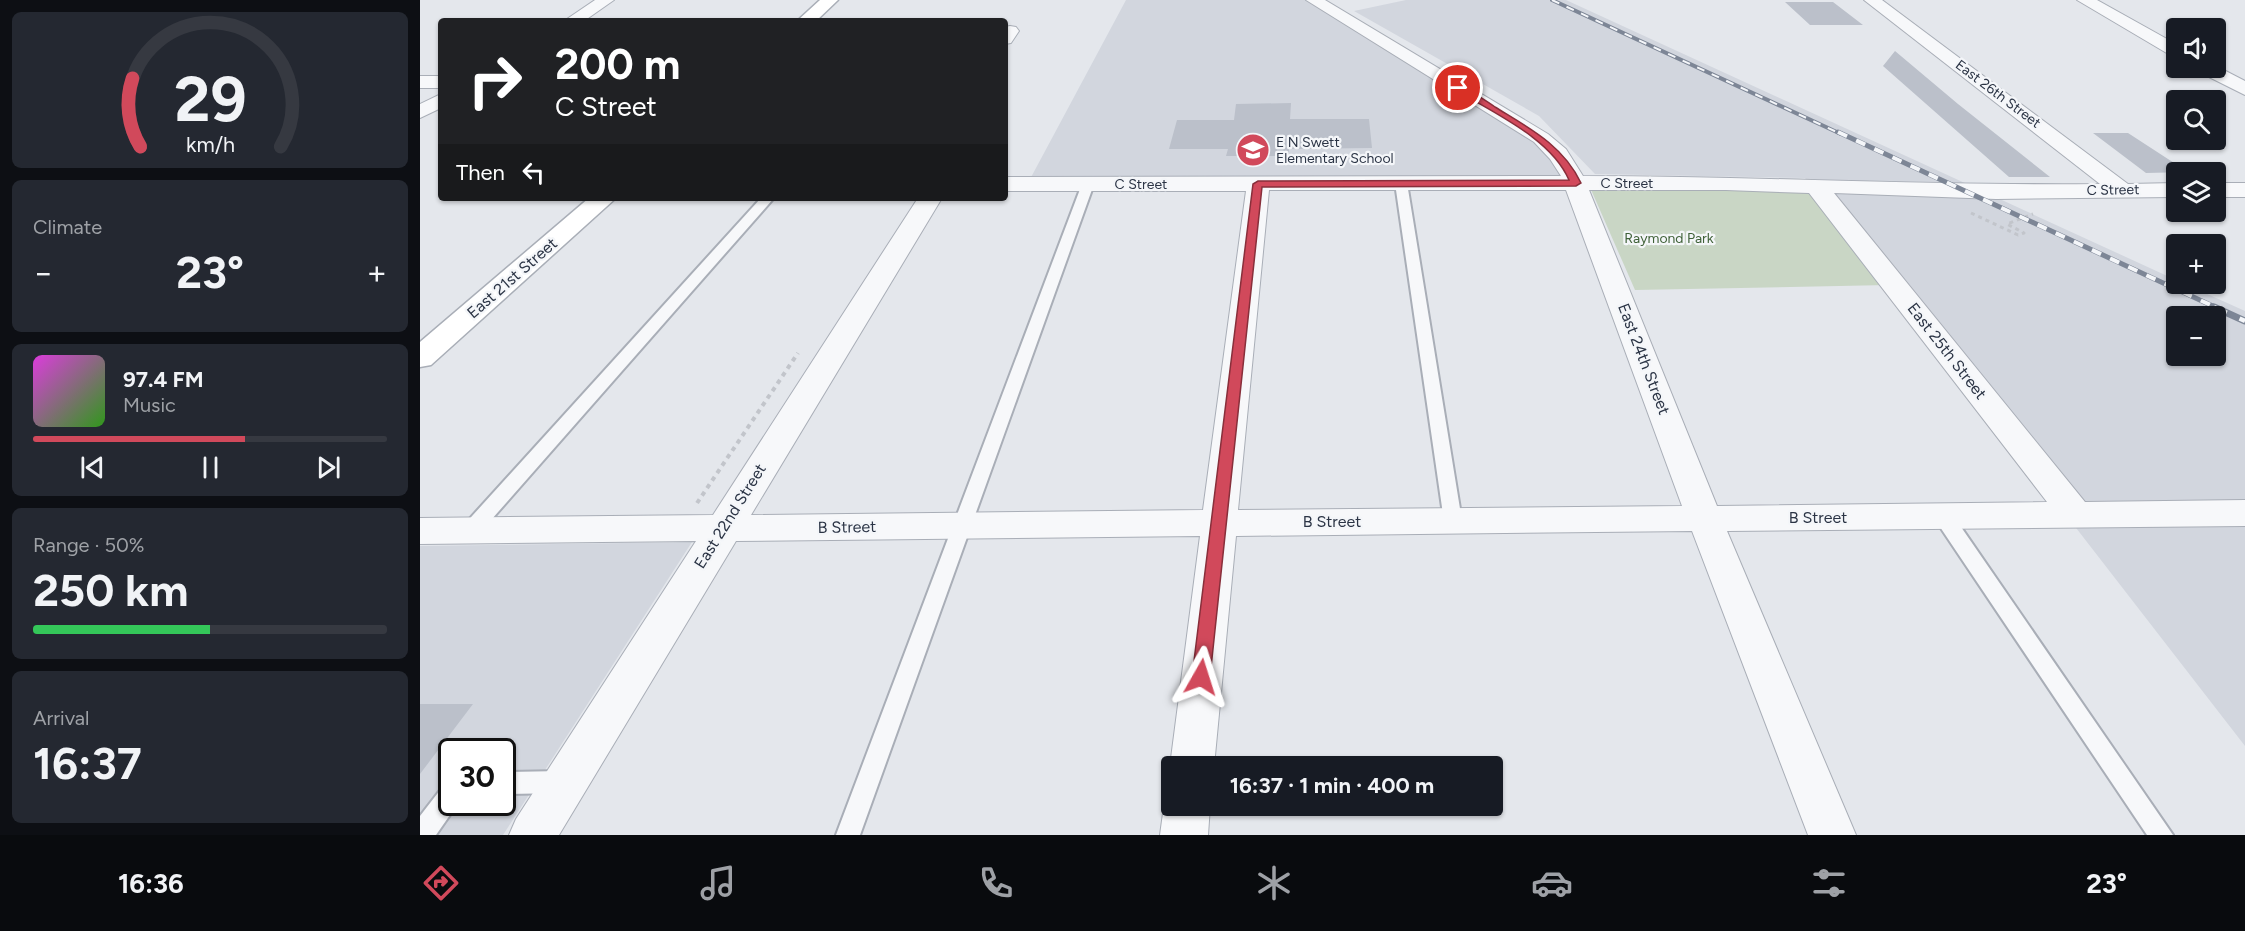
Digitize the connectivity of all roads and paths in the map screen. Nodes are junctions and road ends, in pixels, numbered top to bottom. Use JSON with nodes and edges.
{"nodes":[{"id":1,"x":606,"y":0,"type":"edge"},
{"id":2,"x":830,"y":0,"type":"edge"},
{"id":3,"x":1314,"y":0,"type":"edge"},
{"id":4,"x":1872,"y":0,"type":"edge"},
{"id":5,"x":2085,"y":0,"type":"edge"},
{"id":6,"x":577,"y":18,"type":"edge"},
{"id":7,"x":809,"y":18,"type":"edge"},
{"id":8,"x":2166,"y":45,"type":"edge"},
{"id":9,"x":2225,"y":78,"type":"edge"},
{"id":10,"x":420,"y":82,"type":"edge"},
{"id":11,"x":438,"y":82,"type":"edge"},
{"id":12,"x":2245,"y":89,"type":"edge"},
{"id":13,"x":438,"y":102,"type":"edge"},
{"id":14,"x":420,"y":112,"type":"edge"},
{"id":15,"x":1401,"y":183,"type":"junction"},
{"id":16,"x":1576,"y":183,"type":"junction"},
{"id":17,"x":1008,"y":184,"type":"edge"},
{"id":18,"x":1088,"y":184,"type":"junction"},
{"id":19,"x":1258,"y":184,"type":"junction"},
{"id":20,"x":1816,"y":186,"type":"junction"},
{"id":21,"x":2122,"y":190,"type":"junction"},
{"id":22,"x":2166,"y":190,"type":"edge"},
{"id":23,"x":2226,"y":190,"type":"edge"},
{"id":24,"x":2245,"y":190,"type":"edge"},
{"id":25,"x":601,"y":201,"type":"edge"},
{"id":26,"x":765,"y":201,"type":"edge"},
{"id":27,"x":928,"y":201,"type":"edge"},
{"id":28,"x":804,"y":344,"type":"dead end"},
{"id":29,"x":420,"y":358,"type":"edge"},
{"id":30,"x":2245,"y":513,"type":"edge"},
{"id":31,"x":1943,"y":516,"type":"junction"},
{"id":32,"x":2078,"y":516,"type":"junction"},
{"id":33,"x":1704,"y":517,"type":"junction"},
{"id":34,"x":1453,"y":520,"type":"junction"},
{"id":35,"x":1218,"y":522,"type":"junction"},
{"id":36,"x":962,"y":526,"type":"junction"},
{"id":37,"x":722,"y":528,"type":"junction"},
{"id":38,"x":679,"y":529,"type":"junction"},
{"id":39,"x":420,"y":531,"type":"edge"},
{"id":40,"x":470,"y":531,"type":"junction"},
{"id":41,"x":1193,"y":756,"type":"edge"},
{"id":42,"x":566,"y":782,"type":"junction"},
{"id":43,"x":516,"y":783,"type":"edge"},
{"id":44,"x":438,"y":812,"type":"edge"},
{"id":45,"x":1186,"y":816,"type":"edge"},
{"id":46,"x":421,"y":835,"type":"edge"},
{"id":47,"x":533,"y":835,"type":"edge"},
{"id":48,"x":848,"y":835,"type":"edge"},
{"id":49,"x":1184,"y":835,"type":"edge"},
{"id":50,"x":1832,"y":835,"type":"edge"},
{"id":51,"x":2161,"y":835,"type":"edge"}],
"edges":[{"from":1,"to":6,"type":"street"},
{"from":2,"to":7,"type":"main road"},
{"from":3,"to":16,"type":"street","name":"East 24th Street"},
{"from":4,"to":21,"type":"street","name":"East 26th Street"},
{"from":5,"to":8,"type":"street"},
{"from":9,"to":12,"type":"street"},
{"from":10,"to":11,"type":"street"},
{"from":13,"to":14,"type":"street"},
{"from":15,"to":16,"type":"street","name":"C Street"},
{"from":15,"to":19,"type":"street","name":"C Street"},
{"from":15,"to":34,"type":"lane"},
{"from":16,"to":20,"type":"street","name":"C Street"},
{"from":16,"to":33,"type":"street","name":"East 24th Street"},
{"from":17,"to":18,"type":"street","name":"C Street"},
{"from":18,"to":19,"type":"street","name":"C Street"},
{"from":18,"to":36,"type":"lane"},
{"from":19,"to":35,"type":"street"},
{"from":20,"to":21,"type":"street","name":"C Street"},
{"from":20,"to":32,"type":"street","name":"East 25th Street"},
{"from":21,"to":22,"type":"street","name":"C Street"},
{"from":23,"to":24,"type":"street"},
{"from":25,"to":29,"type":"main road","name":"East 21st Street"},
{"from":26,"to":40,"type":"lane"},
{"from":27,"to":37,"type":"street","name":"East 22nd Street"},
{"from":28,"to":38,"type":"path"},
{"from":30,"to":32,"type":"street","name":"B Street"},
{"from":31,"to":32,"type":"street","name":"B Street"},
{"from":31,"to":33,"type":"street","name":"B Street"},
{"from":31,"to":51,"type":"lane"},
{"from":33,"to":34,"type":"street","name":"B Street"},
{"from":33,"to":50,"type":"street","name":"East 24th Street"},
{"from":34,"to":35,"type":"street","name":"B Street"},
{"from":35,"to":36,"type":"street","name":"B Street"},
{"from":35,"to":41,"type":"street"},
{"from":36,"to":37,"type":"street","name":"B Street"},
{"from":36,"to":48,"type":"lane"},
{"from":37,"to":38,"type":"street","name":"B Street"},
{"from":37,"to":42,"type":"street","name":"East 22nd Street"},
{"from":38,"to":40,"type":"street","name":"B Street"},
{"from":39,"to":40,"type":"street","name":"B Street"},
{"from":42,"to":43,"type":"lane"},
{"from":42,"to":47,"type":"street","name":"East 22nd Street"},
{"from":44,"to":46,"type":"lane"},
{"from":45,"to":49,"type":"street"}]}
